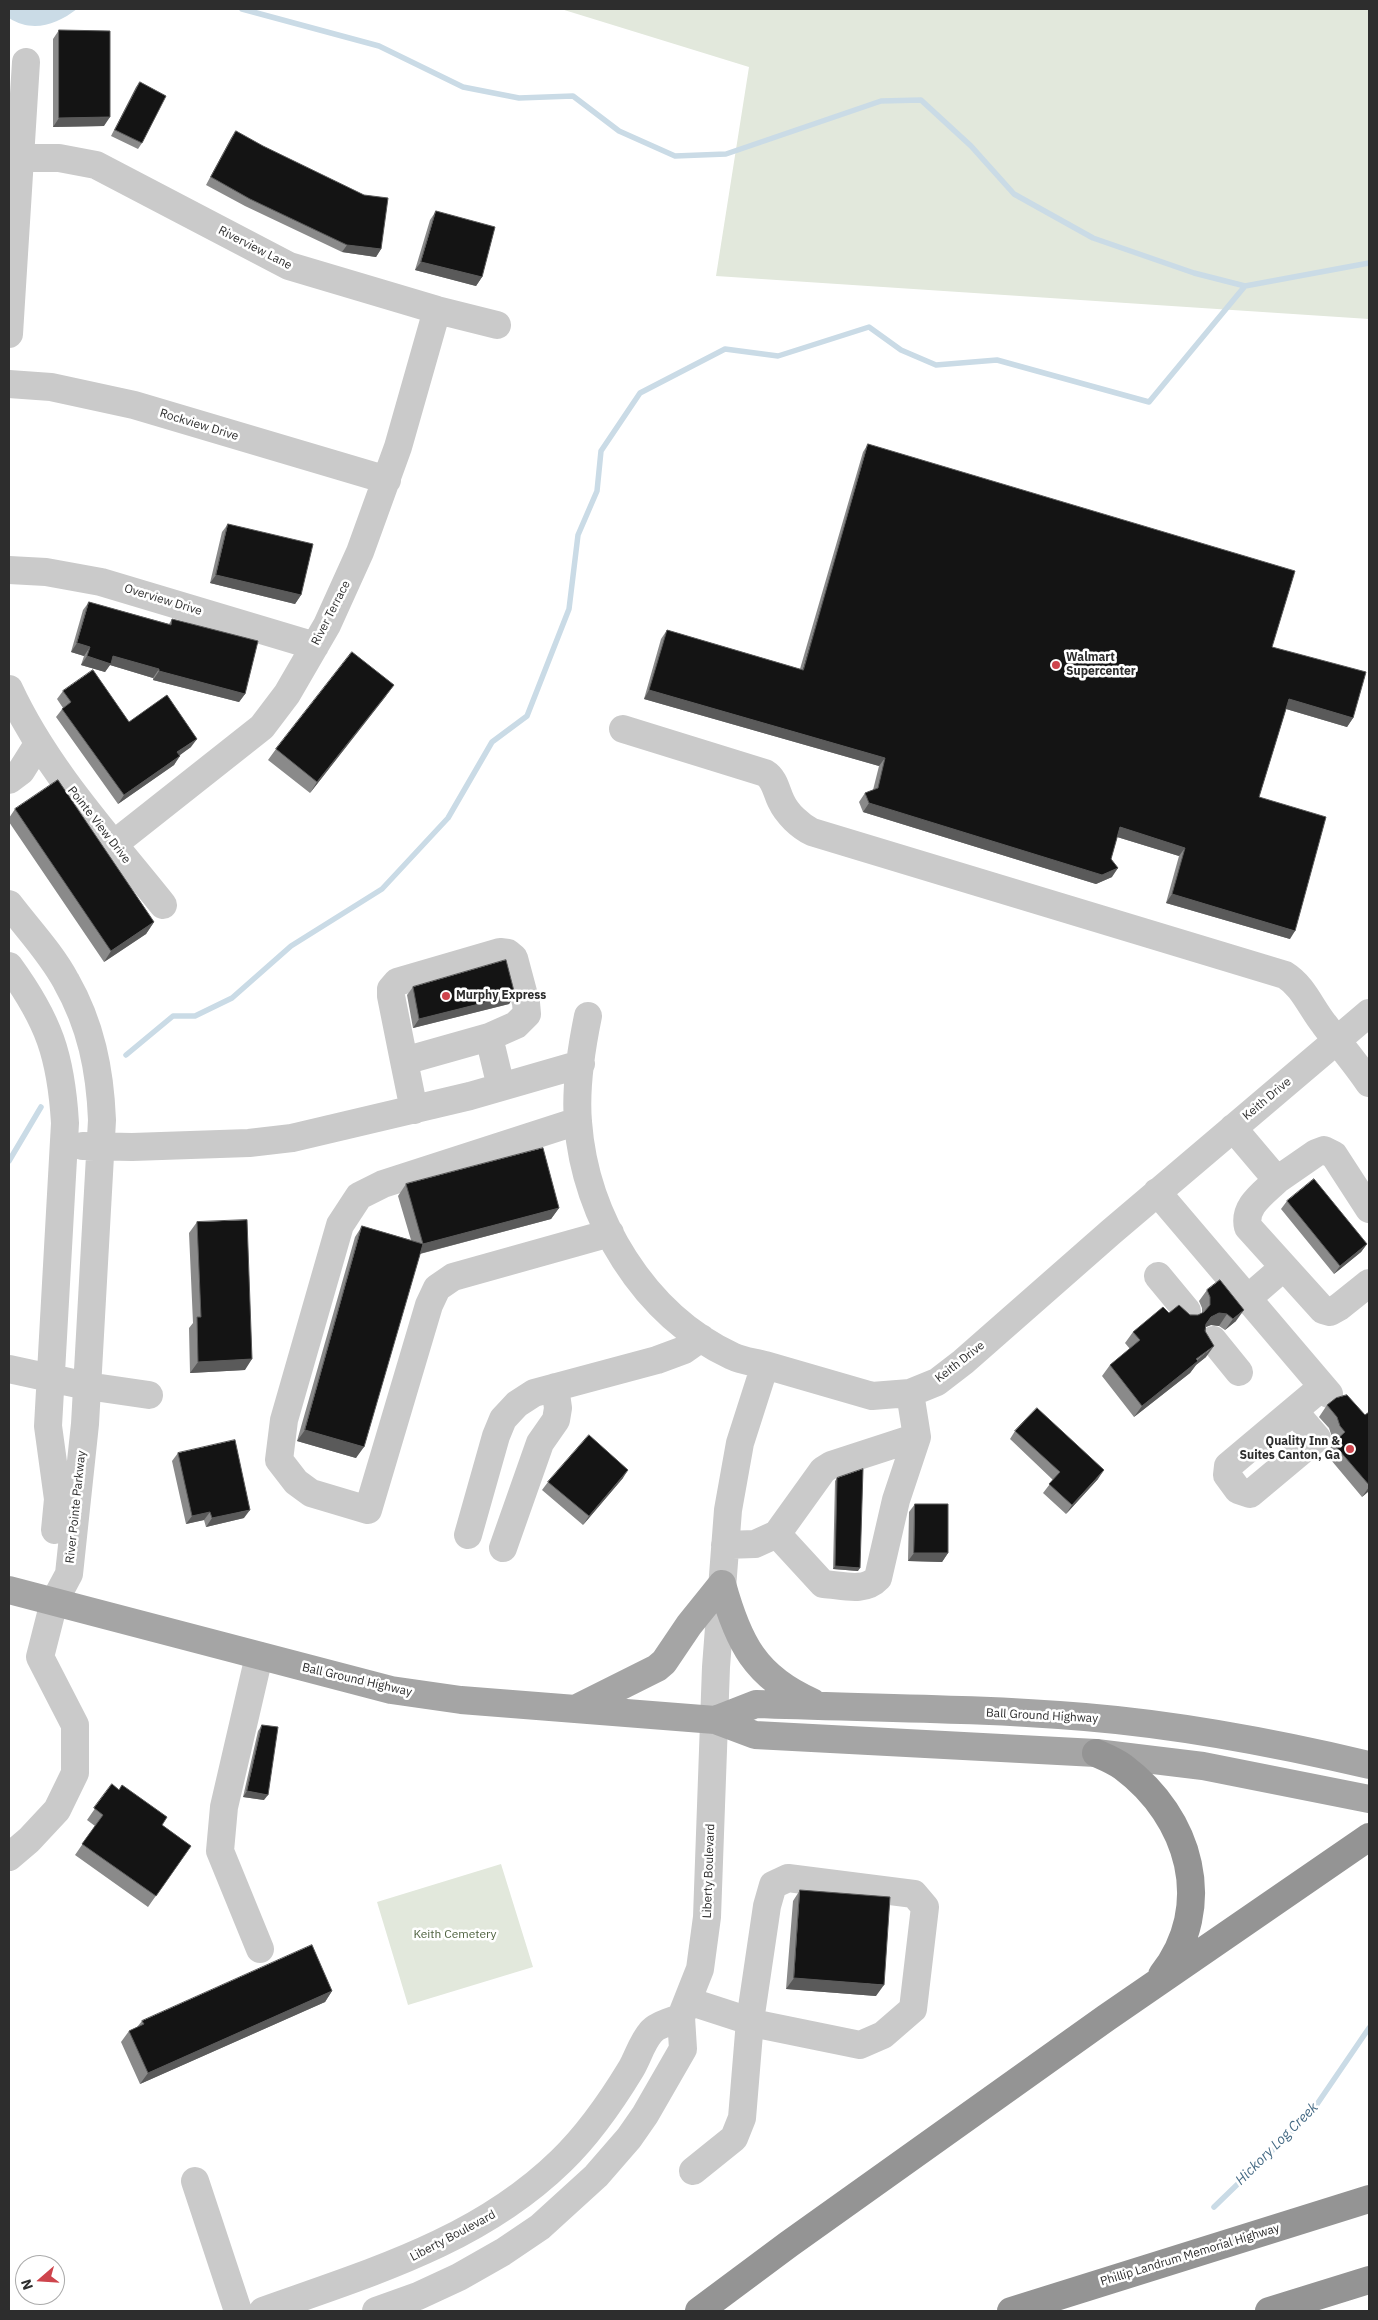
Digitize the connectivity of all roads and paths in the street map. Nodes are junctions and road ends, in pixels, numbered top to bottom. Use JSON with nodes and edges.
{"nodes":[{"id":1,"x":26,"y":62,"type":"dead end"},
{"id":2,"x":20,"y":158,"type":"junction"},
{"id":3,"x":437,"y":310,"type":"junction"},
{"id":4,"x":498,"y":325,"type":"dead end"},
{"id":5,"x":9,"y":334,"type":"edge"},
{"id":6,"x":9,"y":384,"type":"edge"},
{"id":7,"x":387,"y":480,"type":"junction"},
{"id":8,"x":9,"y":570,"type":"edge"},
{"id":9,"x":315,"y":646,"type":"junction"},
{"id":10,"x":9,"y":689,"type":"edge"},
{"id":11,"x":623,"y":729,"type":"dead end"},
{"id":12,"x":38,"y":744,"type":"junction"},
{"id":13,"x":9,"y":752,"type":"edge"},
{"id":14,"x":9,"y":780,"type":"edge"},
{"id":15,"x":114,"y":844,"type":"junction"},
{"id":16,"x":9,"y":904,"type":"edge"},
{"id":17,"x":163,"y":905,"type":"dead end"},
{"id":18,"x":9,"y":966,"type":"edge"},
{"id":19,"x":1369,"y":1013,"type":"edge"},
{"id":20,"x":588,"y":1016,"type":"dead end"},
{"id":21,"x":489,"y":1037,"type":"junction"},
{"id":22,"x":1337,"y":1040,"type":"junction"},
{"id":23,"x":404,"y":1061,"type":"junction"},
{"id":24,"x":580,"y":1064,"type":"junction"},
{"id":25,"x":1369,"y":1084,"type":"edge"},
{"id":26,"x":501,"y":1088,"type":"junction"},
{"id":27,"x":414,"y":1110,"type":"junction"},
{"id":28,"x":578,"y":1121,"type":"junction"},
{"id":29,"x":1233,"y":1128,"type":"junction"},
{"id":30,"x":64,"y":1145,"type":"junction"},
{"id":31,"x":102,"y":1147,"type":"junction"},
{"id":32,"x":1278,"y":1180,"type":"junction"},
{"id":33,"x":1157,"y":1192,"type":"junction"},
{"id":34,"x":1369,"y":1209,"type":"edge"},
{"id":35,"x":610,"y":1232,"type":"junction"},
{"id":36,"x":1284,"y":1266,"type":"junction"},
{"id":37,"x":1158,"y":1276,"type":"dead end"},
{"id":38,"x":1369,"y":1283,"type":"edge"},
{"id":39,"x":1248,"y":1298,"type":"junction"},
{"id":40,"x":1187,"y":1311,"type":"edge"},
{"id":41,"x":701,"y":1338,"type":"junction"},
{"id":42,"x":1213,"y":1340,"type":"edge"},
{"id":43,"x":765,"y":1365,"type":"junction"},
{"id":44,"x":9,"y":1369,"type":"edge"},
{"id":45,"x":1239,"y":1372,"type":"dead end"},
{"id":46,"x":49,"y":1379,"type":"junction"},
{"id":47,"x":87,"y":1386,"type":"junction"},
{"id":48,"x":555,"y":1387,"type":"junction"},
{"id":49,"x":910,"y":1393,"type":"junction"},
{"id":50,"x":149,"y":1395,"type":"dead end"},
{"id":51,"x":1294,"y":1411,"type":"junction"},
{"id":52,"x":917,"y":1438,"type":"junction"},
{"id":53,"x":777,"y":1534,"type":"junction"},
{"id":54,"x":468,"y":1535,"type":"dead end"},
{"id":55,"x":725,"y":1545,"type":"junction"},
{"id":56,"x":503,"y":1548,"type":"dead end"},
{"id":57,"x":722,"y":1584,"type":"junction"},
{"id":58,"x":9,"y":1590,"type":"edge"},
{"id":59,"x":54,"y":1602,"type":"junction"},
{"id":60,"x":259,"y":1656,"type":"junction"},
{"id":61,"x":820,"y":1706,"type":"junction"},
{"id":62,"x":574,"y":1709,"type":"junction"},
{"id":63,"x":714,"y":1720,"type":"junction"},
{"id":64,"x":1096,"y":1752,"type":"junction"},
{"id":65,"x":1369,"y":1765,"type":"edge"},
{"id":66,"x":1369,"y":1800,"type":"edge"},
{"id":67,"x":1369,"y":1837,"type":"edge"},
{"id":68,"x":9,"y":1857,"type":"edge"},
{"id":69,"x":260,"y":1948,"type":"dead end"},
{"id":70,"x":1155,"y":1985,"type":"junction"},
{"id":71,"x":685,"y":2009,"type":"junction"},
{"id":72,"x":750,"y":2021,"type":"junction"},
{"id":73,"x":693,"y":2171,"type":"dead end"},
{"id":74,"x":195,"y":2181,"type":"dead end"},
{"id":75,"x":1369,"y":2199,"type":"edge"},
{"id":76,"x":1369,"y":2280,"type":"edge"},
{"id":77,"x":238,"y":2311,"type":"edge"},
{"id":78,"x":263,"y":2311,"type":"edge"},
{"id":79,"x":376,"y":2311,"type":"edge"},
{"id":80,"x":699,"y":2311,"type":"edge"},
{"id":81,"x":1012,"y":2311,"type":"edge"},
{"id":82,"x":1269,"y":2311,"type":"edge"}],
"edges":[{"from":1,"to":2,"type":"street"},
{"from":2,"to":3,"type":"street","name":"Riverview Lane"},
{"from":2,"to":5,"type":"street"},
{"from":3,"to":4,"type":"street","name":"Riverview Lane"},
{"from":3,"to":7,"type":"street","name":"River Terrace"},
{"from":6,"to":7,"type":"street","name":"Rockview Drive"},
{"from":7,"to":9,"type":"street","name":"River Terrace"},
{"from":8,"to":9,"type":"street","name":"Overview Drive"},
{"from":9,"to":15,"type":"street","name":"River Terrace"},
{"from":10,"to":12,"type":"street","name":"Pointe View Drive"},
{"from":11,"to":22,"type":"street"},
{"from":12,"to":13,"type":"street"},
{"from":12,"to":14,"type":"street"},
{"from":12,"to":15,"type":"street","name":"Pointe View Drive"},
{"from":15,"to":17,"type":"street","name":"Pointe View Drive"},
{"from":16,"to":31,"type":"street","name":"River Pointe Parkway"},
{"from":18,"to":30,"type":"street","name":"River Pointe Parkway"},
{"from":19,"to":22,"type":"street","name":"Keith Drive"},
{"from":20,"to":24,"type":"street","name":"Keith Drive"},
{"from":21,"to":23,"type":"street"},
{"from":21,"to":23,"type":"street"},
{"from":21,"to":26,"type":"street"},
{"from":22,"to":25,"type":"street"},
{"from":22,"to":29,"type":"street","name":"Keith Drive"},
{"from":23,"to":27,"type":"street"},
{"from":24,"to":26,"type":"street"},
{"from":24,"to":28,"type":"street","name":"Keith Drive"},
{"from":26,"to":27,"type":"street"},
{"from":27,"to":31,"type":"street"},
{"from":28,"to":35,"type":"street","name":"Keith Drive"},
{"from":28,"to":35,"type":"street"},
{"from":29,"to":32,"type":"street"},
{"from":29,"to":33,"type":"street","name":"Keith Drive"},
{"from":30,"to":31,"type":"street"},
{"from":30,"to":46,"type":"street","name":"River Pointe Parkway"},
{"from":31,"to":47,"type":"street","name":"River Pointe Parkway"},
{"from":32,"to":34,"type":"street"},
{"from":32,"to":36,"type":"street"},
{"from":33,"to":39,"type":"street"},
{"from":33,"to":49,"type":"street","name":"Keith Drive"},
{"from":35,"to":41,"type":"street","name":"Keith Drive"},
{"from":36,"to":38,"type":"street"},
{"from":36,"to":39,"type":"street"},
{"from":37,"to":40,"type":"street"},
{"from":39,"to":51,"type":"street"},
{"from":41,"to":43,"type":"street","name":"Keith Drive"},
{"from":41,"to":48,"type":"street"},
{"from":42,"to":45,"type":"street"},
{"from":43,"to":49,"type":"street","name":"Keith Drive"},
{"from":43,"to":55,"type":"street"},
{"from":44,"to":46,"type":"street"},
{"from":46,"to":47,"type":"street"},
{"from":46,"to":59,"type":"street","name":"River Pointe Parkway"},
{"from":47,"to":50,"type":"street"},
{"from":47,"to":59,"type":"street","name":"River Pointe Parkway"},
{"from":48,"to":54,"type":"street"},
{"from":48,"to":56,"type":"street"},
{"from":49,"to":52,"type":"street"},
{"from":51,"to":51,"type":"street"},
{"from":52,"to":53,"type":"street"},
{"from":52,"to":53,"type":"street"},
{"from":53,"to":55,"type":"street"},
{"from":55,"to":57,"type":"street"},
{"from":57,"to":61,"type":"main road"},
{"from":57,"to":62,"type":"main road"},
{"from":57,"to":63,"type":"street"},
{"from":58,"to":59,"type":"main road","name":"Ball Ground Highway"},
{"from":59,"to":60,"type":"main road","name":"Ball Ground Highway"},
{"from":59,"to":68,"type":"street"},
{"from":60,"to":62,"type":"main road","name":"Ball Ground Highway"},
{"from":60,"to":69,"type":"street"},
{"from":61,"to":63,"type":"main road","name":"Ball Ground Highway"},
{"from":61,"to":65,"type":"main road","name":"Ball Ground Highway"},
{"from":62,"to":63,"type":"main road","name":"Ball Ground Highway"},
{"from":63,"to":64,"type":"main road","name":"Ball Ground Highway"},
{"from":63,"to":71,"type":"street","name":"Liberty Boulevard"},
{"from":64,"to":66,"type":"main road","name":"Ball Ground Highway"},
{"from":64,"to":70,"type":"highway"},
{"from":67,"to":70,"type":"highway"},
{"from":70,"to":80,"type":"highway"},
{"from":71,"to":72,"type":"street"},
{"from":71,"to":78,"type":"street","name":"Liberty Boulevard"},
{"from":71,"to":79,"type":"street","name":"Liberty Boulevard"},
{"from":72,"to":72,"type":"street"},
{"from":72,"to":73,"type":"street"},
{"from":74,"to":77,"type":"street"},
{"from":75,"to":81,"type":"highway","name":"Phillip Landrum Memorial Highway"},
{"from":76,"to":82,"type":"highway"}]}
